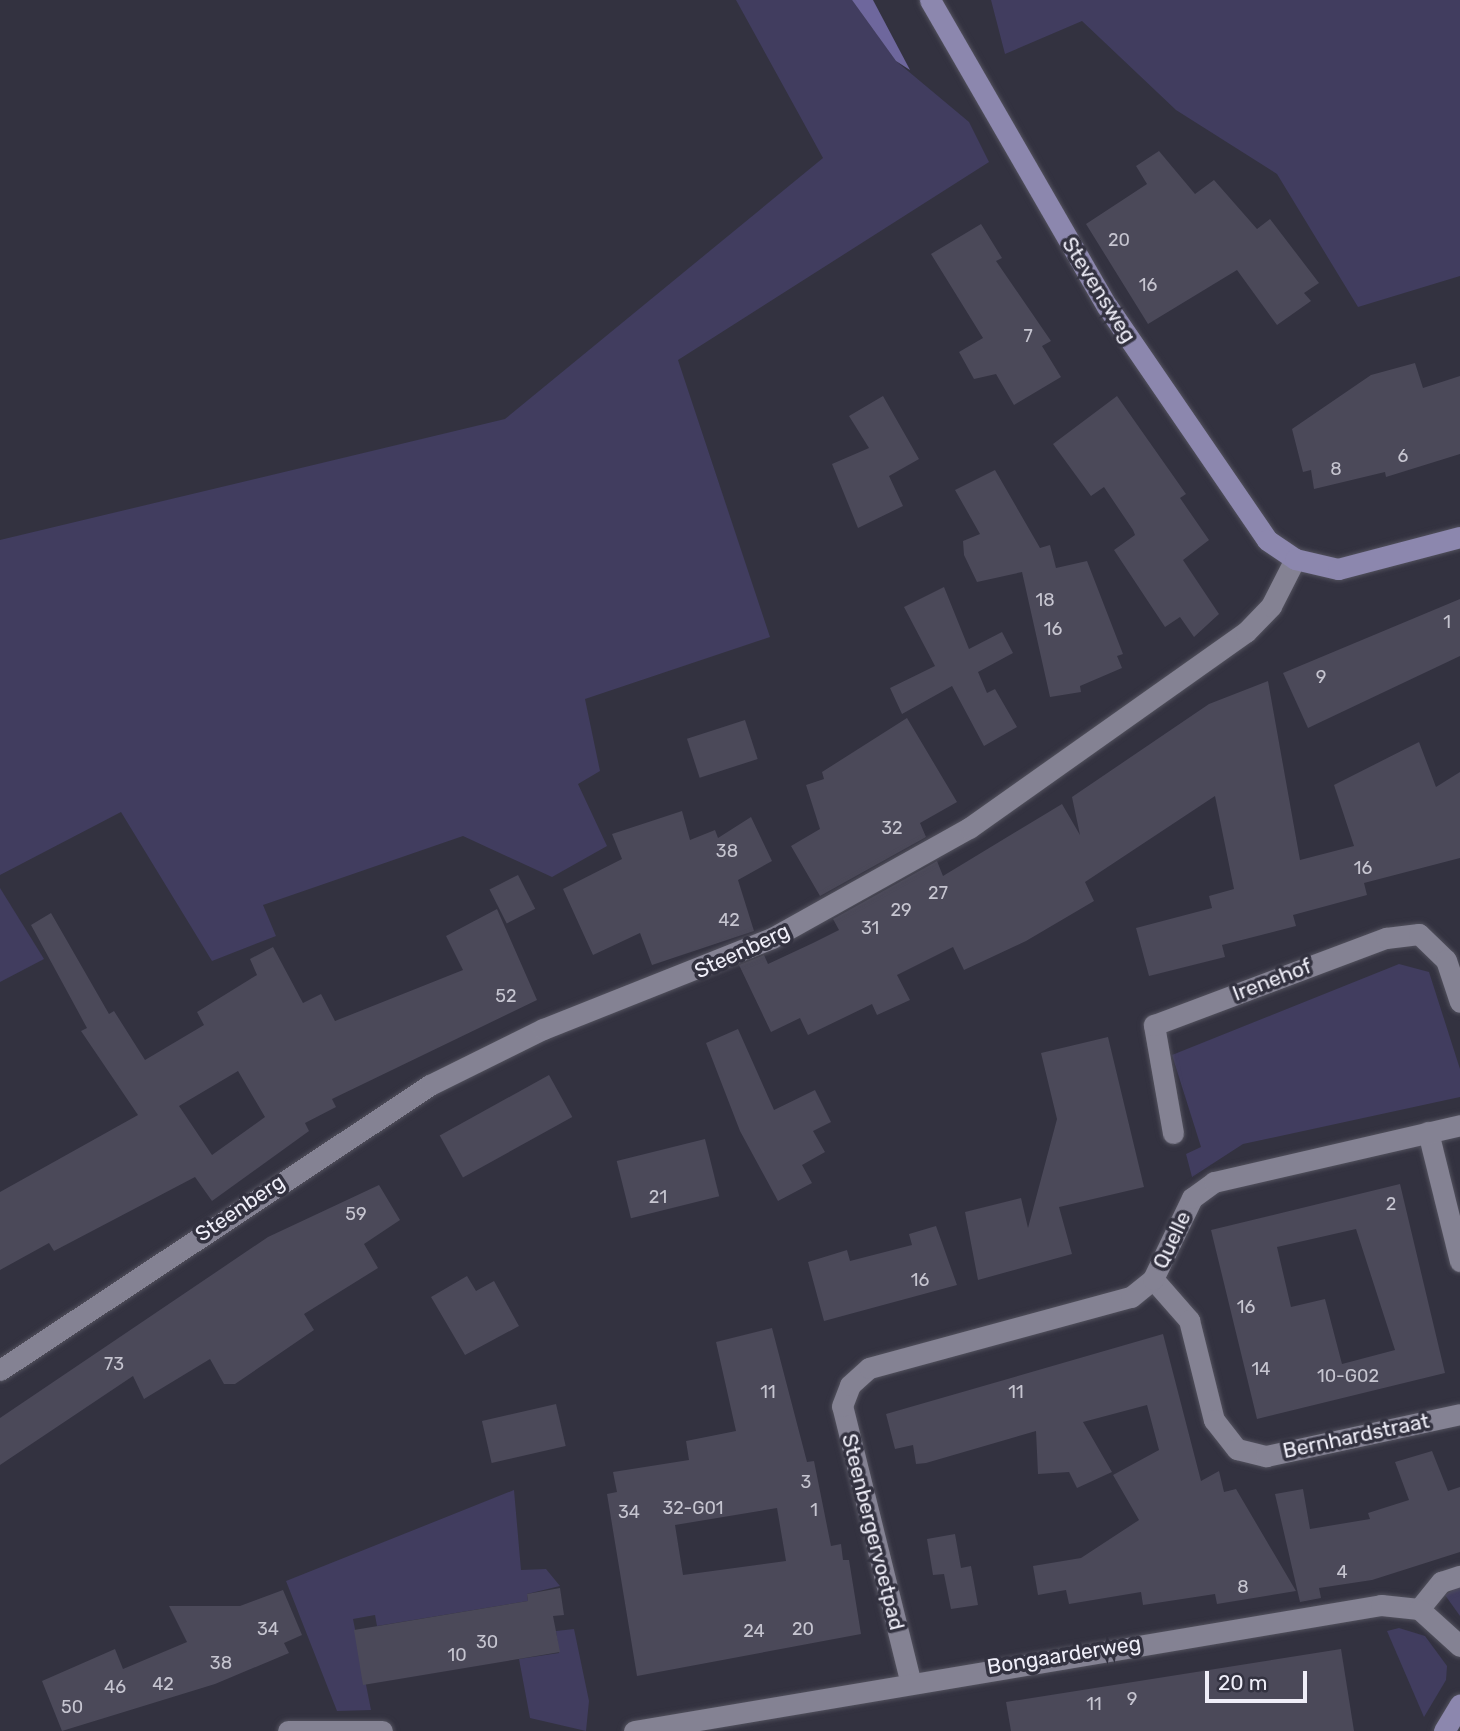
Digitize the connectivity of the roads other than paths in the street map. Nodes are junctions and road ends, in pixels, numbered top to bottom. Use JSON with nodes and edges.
{"nodes":[{"id":1,"x":930,"y":0,"type":"edge"},
{"id":2,"x":1460,"y":537,"type":"edge"},
{"id":3,"x":1295,"y":559,"type":"junction"},
{"id":4,"x":1460,"y":1002,"type":"edge"},
{"id":5,"x":1460,"y":1125,"type":"edge"},
{"id":6,"x":1428,"y":1132,"type":"junction"},
{"id":7,"x":1173,"y":1133,"type":"dead end"},
{"id":8,"x":1460,"y":1261,"type":"edge"},
{"id":9,"x":1153,"y":1279,"type":"junction"},
{"id":10,"x":0,"y":1370,"type":"edge"},
{"id":11,"x":850,"y":1385,"type":"joint"},
{"id":12,"x":1460,"y":1414,"type":"edge"},
{"id":13,"x":1460,"y":1576,"type":"edge"},
{"id":14,"x":1419,"y":1609,"type":"junction"},
{"id":15,"x":1460,"y":1646,"type":"edge"},
{"id":16,"x":909,"y":1680,"type":"junction"},
{"id":17,"x":1460,"y":1704,"type":"edge"},
{"id":18,"x":1450,"y":1726,"type":"edge"},
{"id":19,"x":288,"y":1731,"type":"edge"},
{"id":20,"x":382,"y":1731,"type":"edge"},
{"id":21,"x":634,"y":1731,"type":"edge"}],
"edges":[{"from":1,"to":3,"type":"street","name":"Stevensweg"},
{"from":2,"to":3,"type":"street"},
{"from":3,"to":10,"type":"street","name":"Steenberg"},
{"from":4,"to":7,"type":"street","name":"Irenehof"},
{"from":5,"to":6,"type":"street","name":"Quelle"},
{"from":6,"to":8,"type":"street"},
{"from":6,"to":9,"type":"street","name":"Quelle"},
{"from":9,"to":11,"type":"street","name":"Quelle"},
{"from":9,"to":12,"type":"street","name":"Bernhardstraat"},
{"from":11,"to":16,"type":"street","name":"Steenbergervoetpad"},
{"from":13,"to":14,"type":"street"},
{"from":14,"to":15,"type":"street"},
{"from":14,"to":16,"type":"street","name":"Bongaarderweg"},
{"from":16,"to":21,"type":"street","name":"Bongaarderweg"},
{"from":17,"to":18,"type":"street"},
{"from":19,"to":20,"type":"street"}]}
